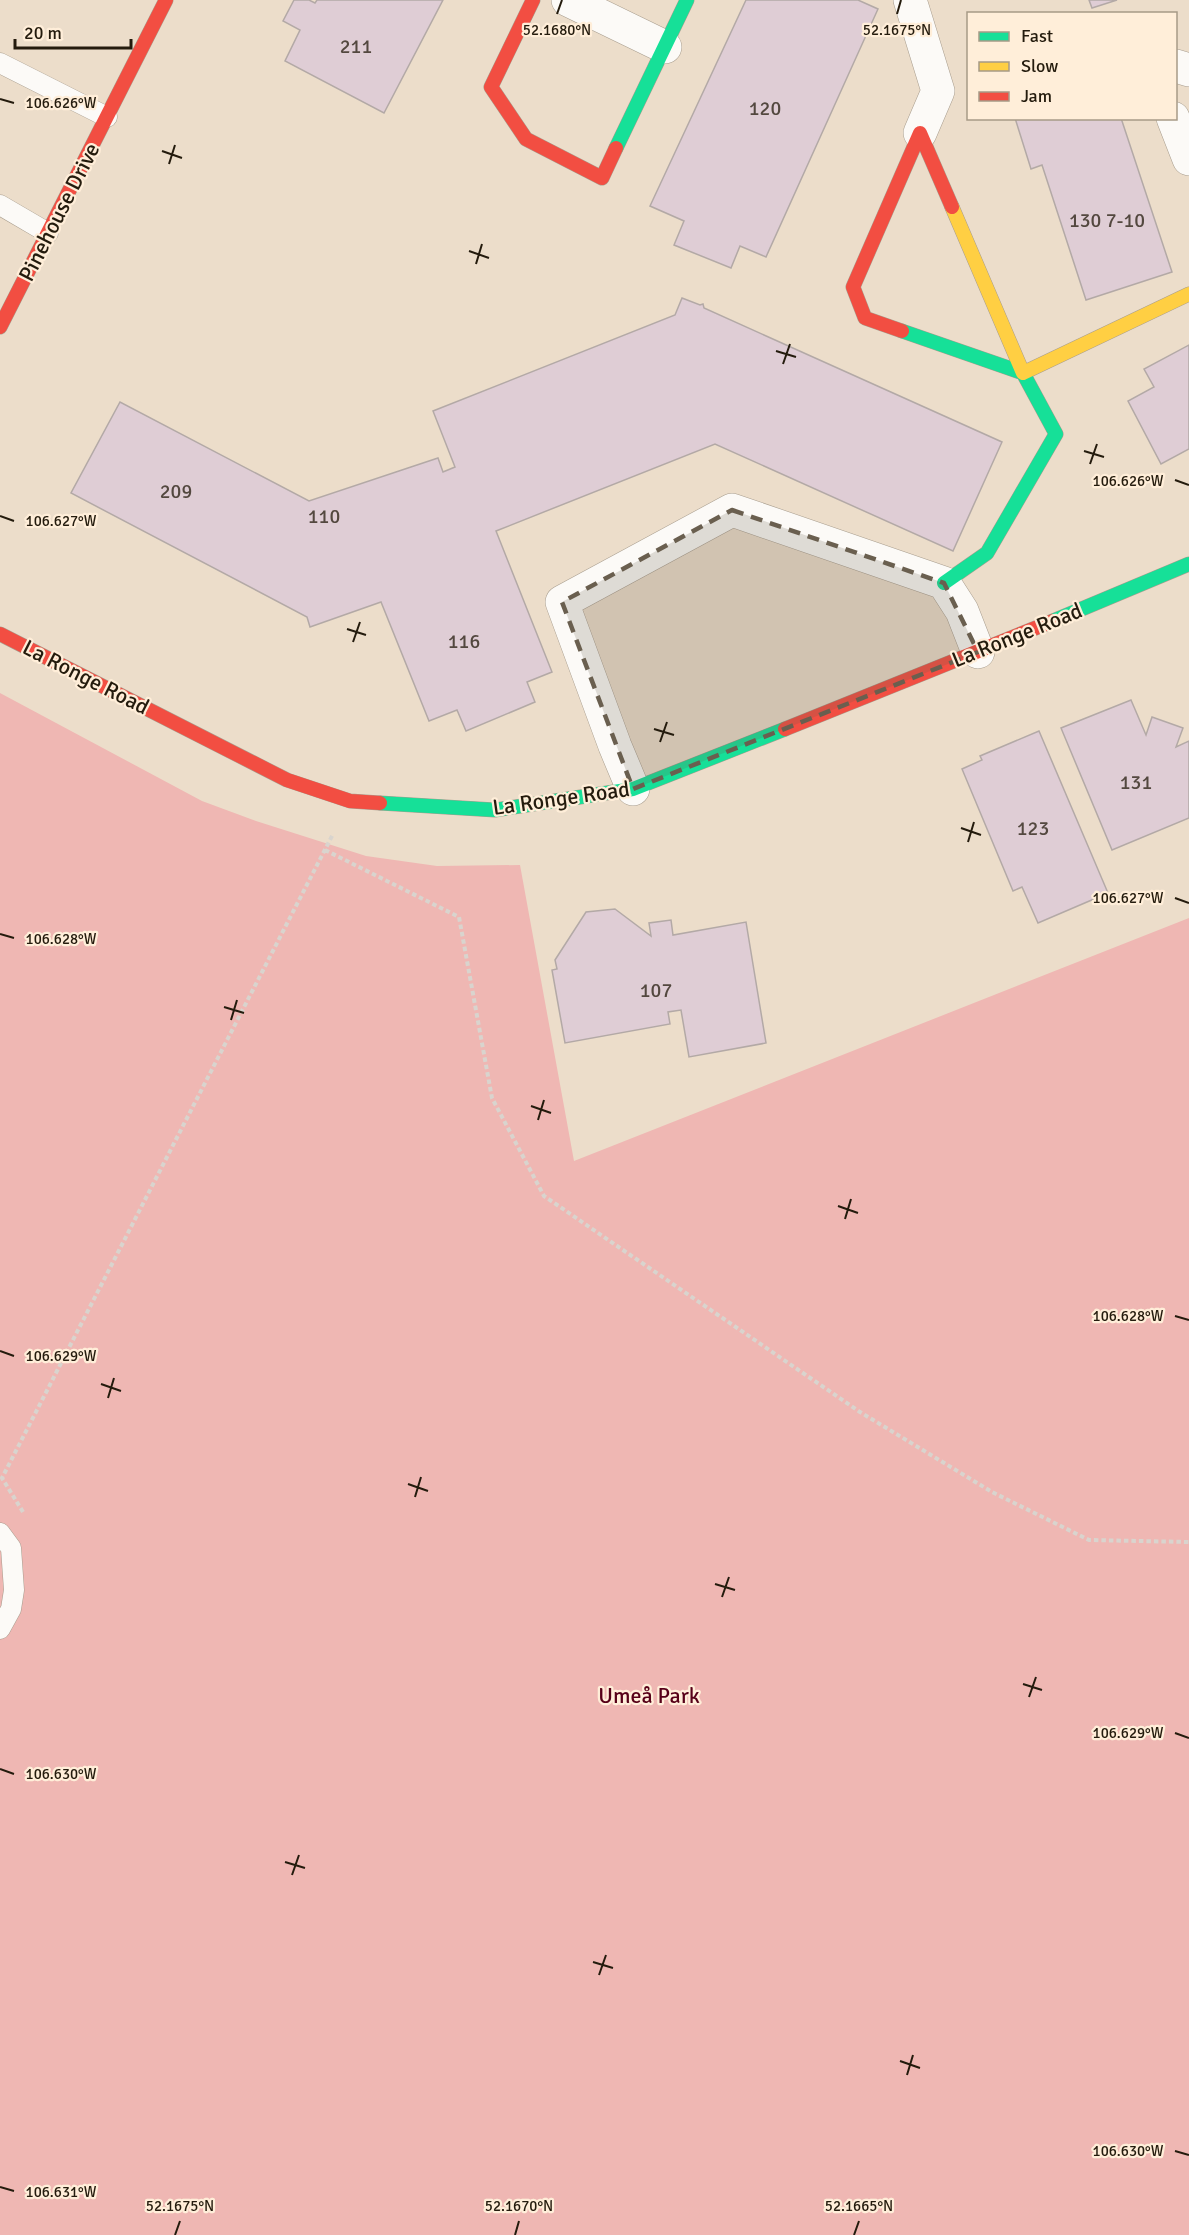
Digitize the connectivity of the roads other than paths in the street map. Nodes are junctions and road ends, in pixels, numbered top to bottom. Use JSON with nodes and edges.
{"nodes":[{"id":1,"x":166,"y":0,"type":"edge"},
{"id":2,"x":533,"y":0,"type":"edge"},
{"id":3,"x":568,"y":0,"type":"edge"},
{"id":4,"x":687,"y":0,"type":"edge"},
{"id":5,"x":910,"y":0,"type":"edge"},
{"id":6,"x":665,"y":47,"type":"junction"},
{"id":7,"x":0,"y":63,"type":"edge"},
{"id":8,"x":107,"y":117,"type":"junction"},
{"id":9,"x":1174,"y":120,"type":"edge"},
{"id":10,"x":920,"y":133,"type":"junction"},
{"id":11,"x":1189,"y":159,"type":"edge"},
{"id":12,"x":0,"y":205,"type":"edge"},
{"id":13,"x":48,"y":233,"type":"junction"},
{"id":14,"x":1189,"y":294,"type":"edge"},
{"id":15,"x":0,"y":327,"type":"edge"},
{"id":16,"x":1023,"y":373,"type":"junction"},
{"id":17,"x":1189,"y":564,"type":"edge"},
{"id":18,"x":944,"y":583,"type":"junction"},
{"id":19,"x":0,"y":634,"type":"edge"},
{"id":20,"x":978,"y":652,"type":"junction"},
{"id":21,"x":633,"y":789,"type":"junction"},
{"id":22,"x":0,"y":1533,"type":"edge"},
{"id":23,"x":0,"y":1629,"type":"edge"}],
"edges":[{"from":1,"to":8,"type":"street","name":"Pinehouse Drive"},
{"from":2,"to":6,"type":"street"},
{"from":3,"to":6,"type":"street"},
{"from":4,"to":6,"type":"street"},
{"from":5,"to":10,"type":"street"},
{"from":7,"to":8,"type":"lane"},
{"from":8,"to":13,"type":"street","name":"Pinehouse Drive"},
{"from":9,"to":11,"type":"street"},
{"from":10,"to":16,"type":"street"},
{"from":10,"to":16,"type":"street"},
{"from":12,"to":13,"type":"lane"},
{"from":13,"to":15,"type":"street","name":"Pinehouse Drive"},
{"from":14,"to":16,"type":"street"},
{"from":16,"to":18,"type":"street"},
{"from":17,"to":20,"type":"street","name":"La Ronge Road"},
{"from":18,"to":20,"type":"street"},
{"from":18,"to":21,"type":"street"},
{"from":19,"to":21,"type":"street","name":"La Ronge Road"},
{"from":20,"to":21,"type":"street","name":"La Ronge Road"},
{"from":22,"to":23,"type":"lane"}]}
